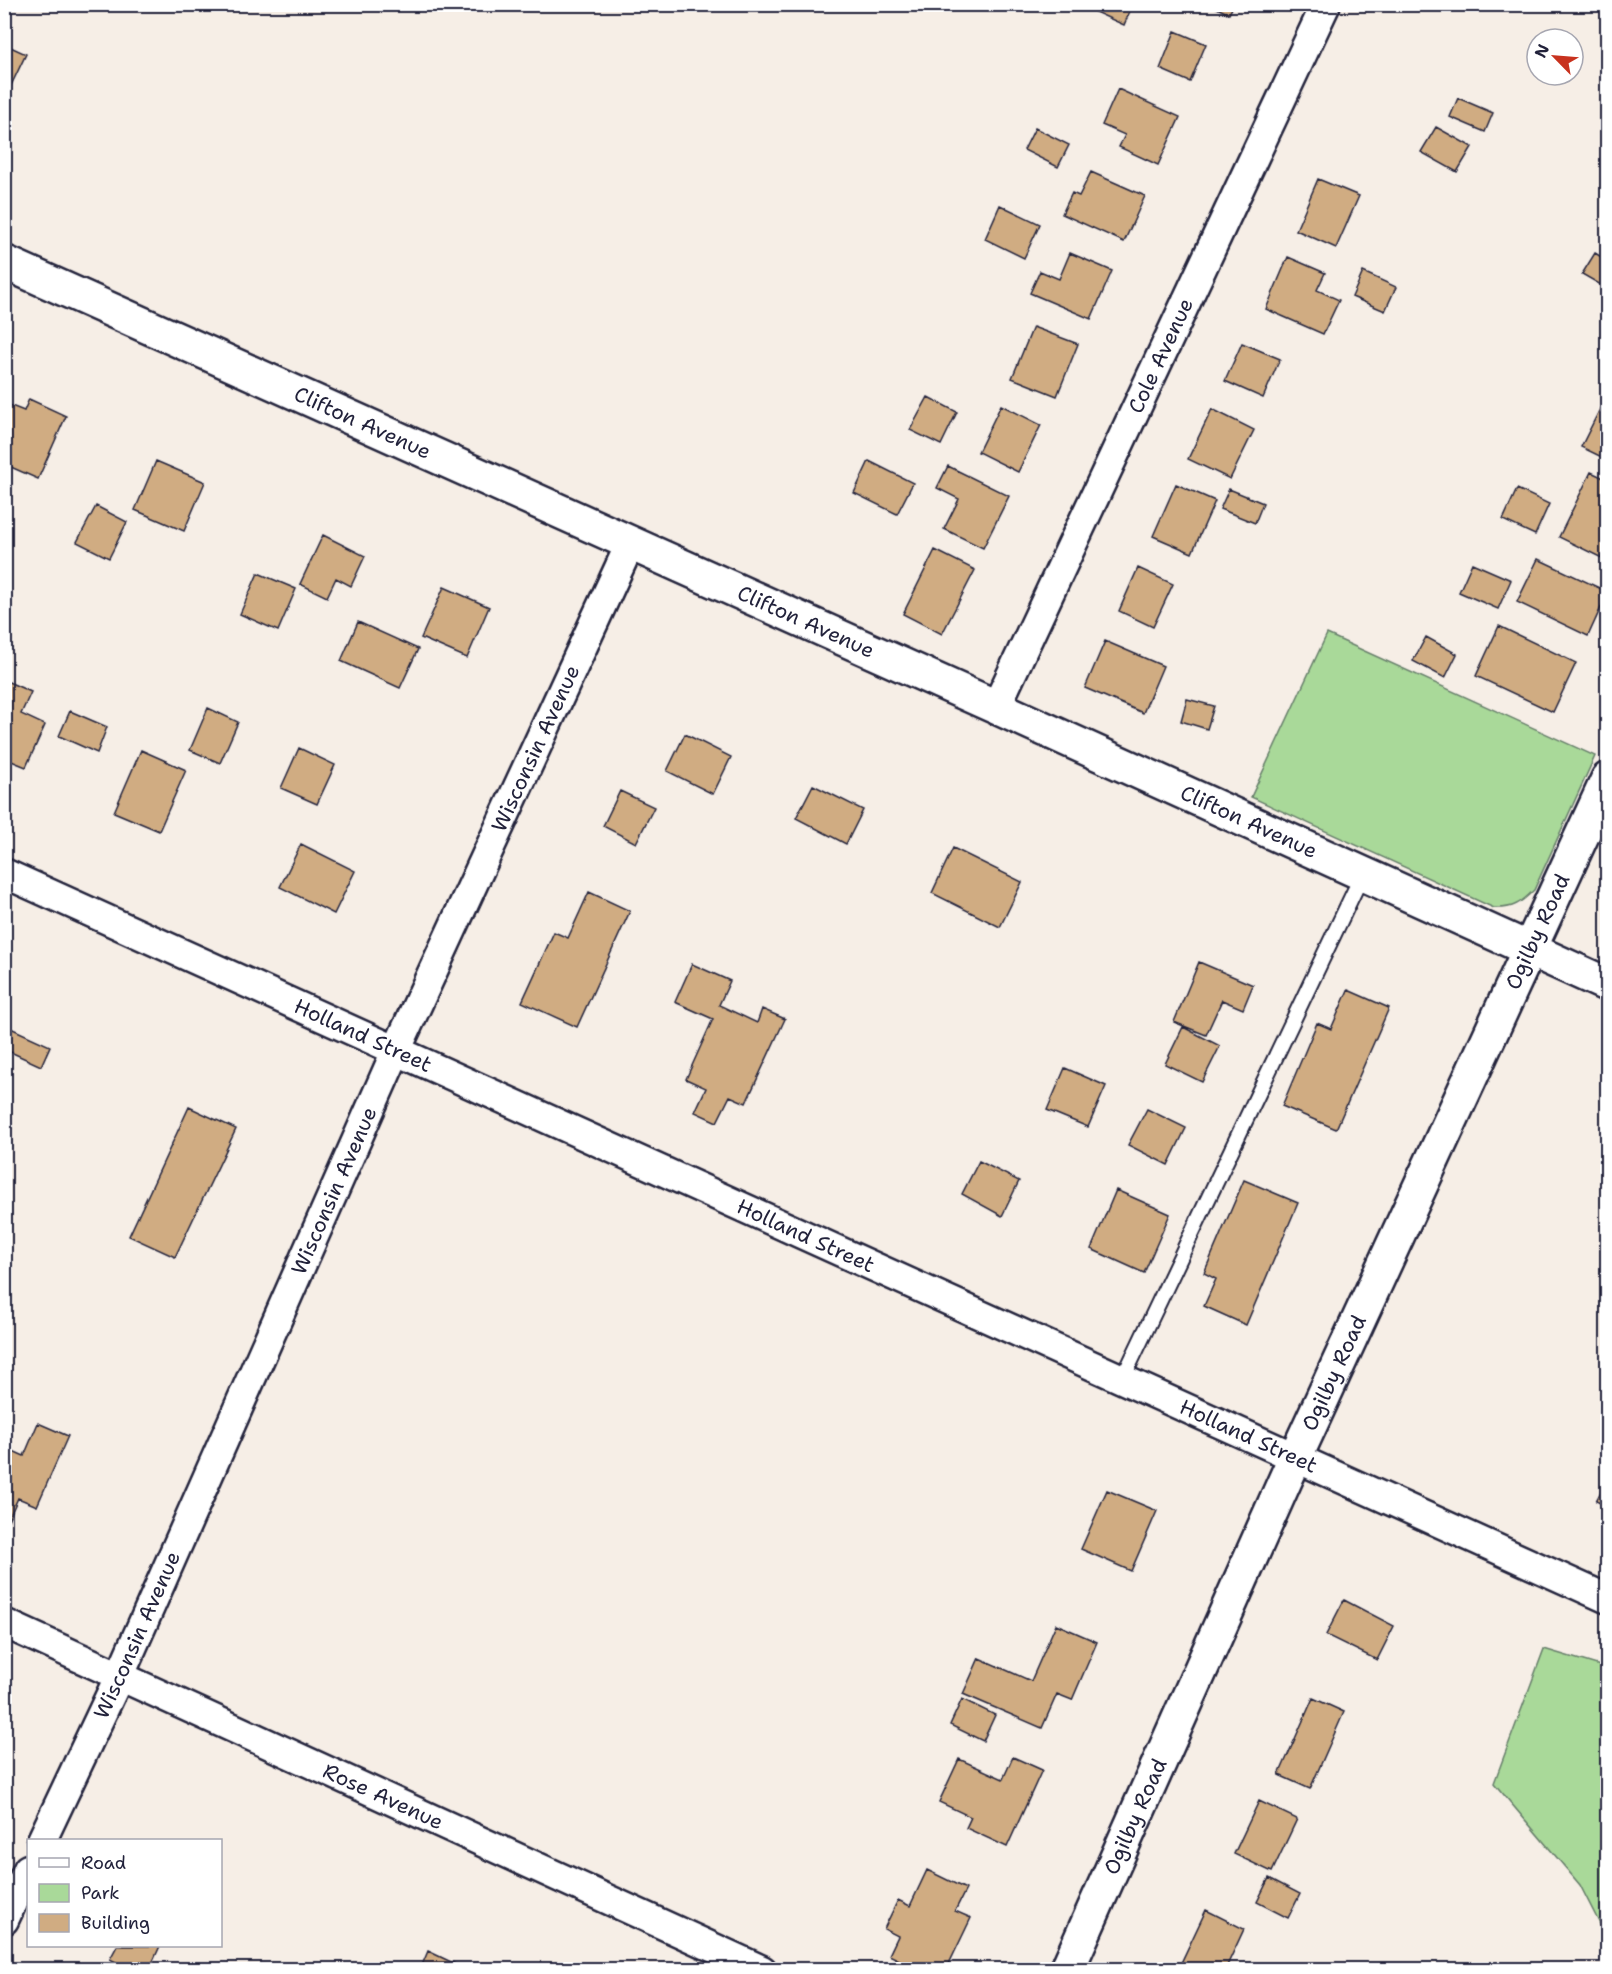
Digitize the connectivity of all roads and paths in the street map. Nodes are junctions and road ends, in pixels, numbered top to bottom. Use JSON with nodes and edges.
{"nodes":[{"id":1,"x":1326,"y":4,"type":"edge"},
{"id":2,"x":4,"y":262,"type":"edge"},
{"id":3,"x":631,"y":542,"type":"junction"},
{"id":4,"x":996,"y":706,"type":"junction"},
{"id":5,"x":1608,"y":779,"type":"edge"},
{"id":6,"x":4,"y":873,"type":"edge"},
{"id":7,"x":1363,"y":873,"type":"junction"},
{"id":8,"x":1530,"y":949,"type":"junction"},
{"id":9,"x":1608,"y":985,"type":"edge"},
{"id":10,"x":396,"y":1051,"type":"junction"},
{"id":11,"x":1122,"y":1380,"type":"junction"},
{"id":12,"x":1295,"y":1458,"type":"junction"},
{"id":13,"x":1608,"y":1599,"type":"edge"},
{"id":14,"x":4,"y":1623,"type":"edge"},
{"id":15,"x":120,"y":1675,"type":"junction"},
{"id":16,"x":42,"y":1839,"type":"edge"},
{"id":17,"x":27,"y":1871,"type":"edge"},
{"id":18,"x":4,"y":1920,"type":"edge"},
{"id":19,"x":762,"y":1970,"type":"edge"},
{"id":20,"x":1067,"y":1970,"type":"edge"}],
"edges":[{"from":1,"to":4,"type":"street","name":"Cole Avenue"},
{"from":2,"to":3,"type":"street","name":"Clifton Avenue"},
{"from":3,"to":4,"type":"street","name":"Clifton Avenue"},
{"from":3,"to":10,"type":"street","name":"Wisconsin Avenue"},
{"from":4,"to":7,"type":"street","name":"Clifton Avenue"},
{"from":5,"to":8,"type":"street","name":"Ogilby Road"},
{"from":6,"to":10,"type":"street","name":"Holland Street"},
{"from":7,"to":8,"type":"street","name":"Clifton Avenue"},
{"from":7,"to":11,"type":"lane"},
{"from":8,"to":9,"type":"street","name":"Clifton Avenue"},
{"from":8,"to":12,"type":"street","name":"Ogilby Road"},
{"from":10,"to":11,"type":"street","name":"Holland Street"},
{"from":10,"to":15,"type":"street","name":"Wisconsin Avenue"},
{"from":11,"to":12,"type":"street","name":"Holland Street"},
{"from":12,"to":13,"type":"street","name":"Holland Street"},
{"from":12,"to":20,"type":"street","name":"Ogilby Road"},
{"from":14,"to":15,"type":"street","name":"Rose Avenue"},
{"from":15,"to":16,"type":"street","name":"Wisconsin Avenue"},
{"from":15,"to":19,"type":"street","name":"Rose Avenue"},
{"from":17,"to":18,"type":"street"}]}
